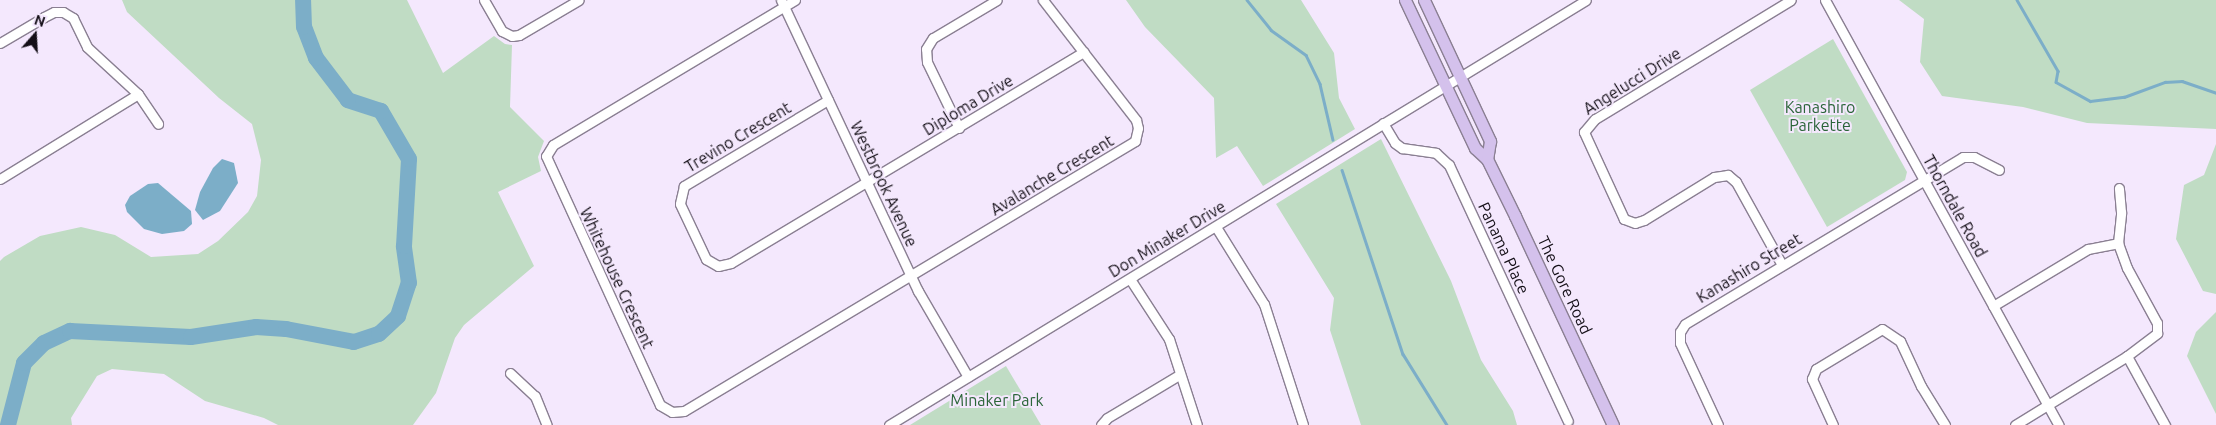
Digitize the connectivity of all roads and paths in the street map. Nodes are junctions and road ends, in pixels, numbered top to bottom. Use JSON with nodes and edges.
{"nodes":[{"id":1,"x":484,"y":0,"type":"edge"},
{"id":2,"x":579,"y":0,"type":"edge"},
{"id":3,"x":795,"y":0,"type":"edge"},
{"id":4,"x":997,"y":0,"type":"edge"},
{"id":5,"x":1043,"y":0,"type":"edge"},
{"id":6,"x":1405,"y":0,"type":"edge"},
{"id":7,"x":1424,"y":0,"type":"edge"},
{"id":8,"x":1586,"y":0,"type":"edge"},
{"id":9,"x":1791,"y":0,"type":"edge"},
{"id":10,"x":1826,"y":0,"type":"edge"},
{"id":11,"x":783,"y":3,"type":"edge"},
{"id":12,"x":0,"y":43,"type":"edge"},
{"id":13,"x":1084,"y":52,"type":"junction"},
{"id":14,"x":1460,"y":77,"type":"junction"},
{"id":15,"x":1445,"y":85,"type":"junction"},
{"id":16,"x":138,"y":94,"type":"junction"},
{"id":17,"x":828,"y":100,"type":"junction"},
{"id":18,"x":1383,"y":123,"type":"junction"},
{"id":19,"x":158,"y":124,"type":"dead end"},
{"id":20,"x":959,"y":128,"type":"junction"},
{"id":21,"x":1487,"y":159,"type":"junction"},
{"id":22,"x":1999,"y":170,"type":"dead end"},
{"id":23,"x":0,"y":179,"type":"edge"},
{"id":24,"x":1923,"y":179,"type":"junction"},
{"id":25,"x":867,"y":182,"type":"junction"},
{"id":26,"x":2119,"y":188,"type":"dead end"},
{"id":27,"x":1216,"y":227,"type":"junction"},
{"id":28,"x":2118,"y":243,"type":"junction"},
{"id":29,"x":1782,"y":265,"type":"junction"},
{"id":30,"x":911,"y":276,"type":"junction"},
{"id":31,"x":1130,"y":279,"type":"junction"},
{"id":32,"x":1993,"y":306,"type":"junction"},
{"id":33,"x":2128,"y":356,"type":"junction"},
{"id":34,"x":510,"y":373,"type":"dead end"},
{"id":35,"x":1179,"y":374,"type":"junction"},
{"id":36,"x":968,"y":377,"type":"junction"},
{"id":37,"x":2048,"y":405,"type":"junction"},
{"id":38,"x":1568,"y":421,"type":"dead end"},
{"id":39,"x":547,"y":425,"type":"edge"},
{"id":40,"x":889,"y":425,"type":"edge"},
{"id":41,"x":1101,"y":425,"type":"edge"},
{"id":42,"x":1197,"y":425,"type":"edge"},
{"id":43,"x":1303,"y":425,"type":"edge"},
{"id":44,"x":1613,"y":425,"type":"edge"},
{"id":45,"x":1718,"y":425,"type":"edge"},
{"id":46,"x":1833,"y":425,"type":"edge"},
{"id":47,"x":1945,"y":425,"type":"edge"},
{"id":48,"x":2015,"y":425,"type":"edge"},
{"id":49,"x":2059,"y":425,"type":"edge"},
{"id":50,"x":2165,"y":425,"type":"edge"}],
"edges":[{"from":1,"to":2,"type":"street"},
{"from":3,"to":11,"type":"street"},
{"from":4,"to":20,"type":"street"},
{"from":5,"to":13,"type":"street","name":"Avalanche Crescent"},
{"from":6,"to":15,"type":"main road","name":"The Gore Road"},
{"from":7,"to":14,"type":"main road","name":"The Gore Road"},
{"from":8,"to":14,"type":"street","name":"Don Minaker Drive"},
{"from":9,"to":29,"type":"street","name":"Angelucci Drive"},
{"from":10,"to":24,"type":"street","name":"Thorndale Road"},
{"from":11,"to":17,"type":"street","name":"Westbrook Avenue"},
{"from":11,"to":30,"type":"street","name":"Whitehouse Crescent"},
{"from":12,"to":16,"type":"street"},
{"from":13,"to":20,"type":"street","name":"Diploma Drive"},
{"from":13,"to":30,"type":"street","name":"Avalanche Crescent"},
{"from":14,"to":15,"type":"street","name":"Don Minaker Drive"},
{"from":14,"to":21,"type":"main road","name":"The Gore Road"},
{"from":15,"to":18,"type":"street","name":"Don Minaker Drive"},
{"from":15,"to":21,"type":"main road","name":"The Gore Road"},
{"from":16,"to":19,"type":"street"},
{"from":16,"to":23,"type":"street"},
{"from":17,"to":25,"type":"street","name":"Westbrook Avenue"},
{"from":17,"to":25,"type":"street","name":"Trevino Crescent"},
{"from":18,"to":27,"type":"street","name":"Don Minaker Drive"},
{"from":18,"to":38,"type":"street","name":"Panama Place"},
{"from":20,"to":25,"type":"street","name":"Diploma Drive"},
{"from":21,"to":44,"type":"main road","name":"The Gore Road"},
{"from":22,"to":24,"type":"street","name":"Kanashiro Street"},
{"from":24,"to":29,"type":"street","name":"Kanashiro Street"},
{"from":24,"to":32,"type":"street","name":"Thorndale Road"},
{"from":25,"to":30,"type":"street","name":"Westbrook Avenue"},
{"from":26,"to":28,"type":"street"},
{"from":27,"to":31,"type":"street","name":"Don Minaker Drive"},
{"from":27,"to":43,"type":"street"},
{"from":28,"to":32,"type":"street"},
{"from":28,"to":33,"type":"street"},
{"from":29,"to":45,"type":"street","name":"Kanashiro Street"},
{"from":30,"to":36,"type":"street","name":"Westbrook Avenue"},
{"from":31,"to":35,"type":"street"},
{"from":31,"to":36,"type":"street","name":"Don Minaker Drive"},
{"from":32,"to":37,"type":"street","name":"Thorndale Road"},
{"from":33,"to":37,"type":"street"},
{"from":33,"to":50,"type":"street"},
{"from":34,"to":39,"type":"street"},
{"from":35,"to":41,"type":"street"},
{"from":35,"to":42,"type":"street"},
{"from":36,"to":40,"type":"street","name":"Don Minaker Drive"},
{"from":37,"to":48,"type":"street"},
{"from":37,"to":49,"type":"street","name":"Thorndale Road"},
{"from":46,"to":47,"type":"street"}]}
